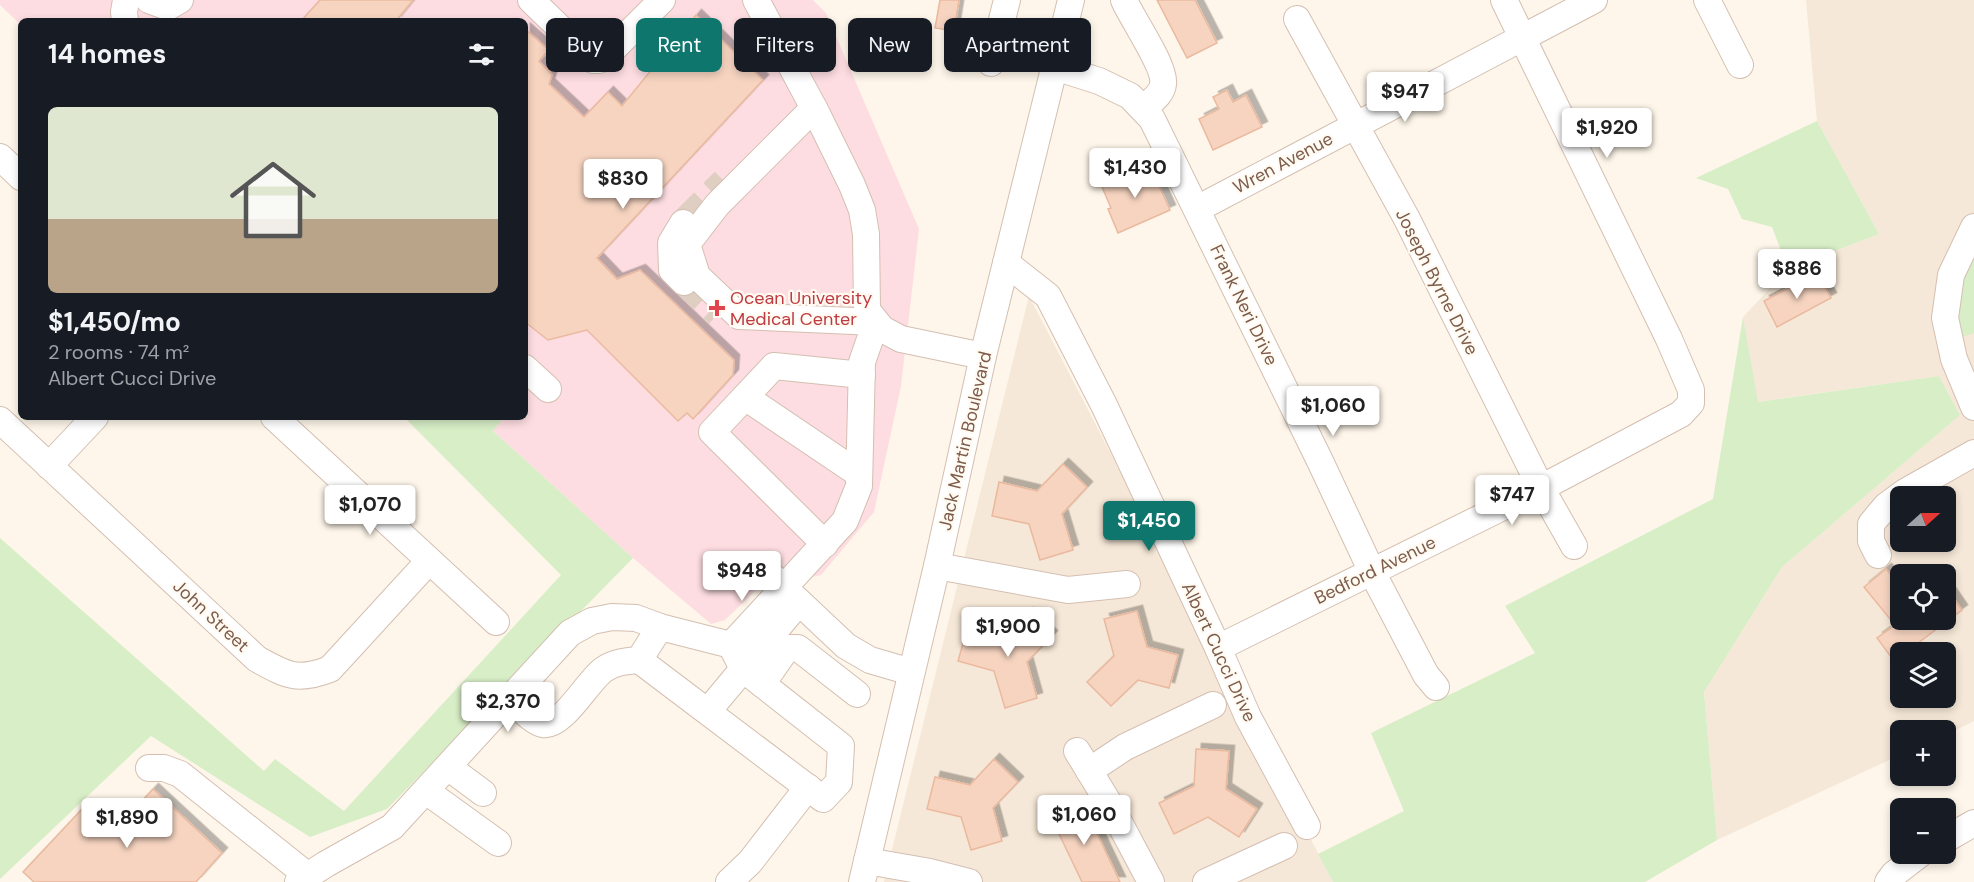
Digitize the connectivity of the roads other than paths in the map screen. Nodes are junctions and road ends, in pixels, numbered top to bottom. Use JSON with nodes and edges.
{"nodes":[{"id":1,"x":126,"y":0,"type":"edge"},
{"id":2,"x":149,"y":0,"type":"edge"},
{"id":3,"x":180,"y":0,"type":"edge"},
{"id":4,"x":531,"y":0,"type":"edge"},
{"id":5,"x":662,"y":0,"type":"edge"},
{"id":6,"x":756,"y":0,"type":"edge"},
{"id":7,"x":1007,"y":0,"type":"edge"},
{"id":8,"x":1071,"y":0,"type":"edge"},
{"id":9,"x":1124,"y":0,"type":"edge"},
{"id":10,"x":1504,"y":0,"type":"edge"},
{"id":11,"x":1594,"y":0,"type":"edge"},
{"id":12,"x":1707,"y":0,"type":"edge"},
{"id":13,"x":125,"y":18,"type":"edge"},
{"id":14,"x":1003,"y":18,"type":"edge"},
{"id":15,"x":1067,"y":18,"type":"edge"},
{"id":16,"x":1297,"y":19,"type":"dead end"},
{"id":17,"x":1523,"y":36,"type":"junction"},
{"id":18,"x":1740,"y":65,"type":"dead end"},
{"id":19,"x":1054,"y":72,"type":"edge"},
{"id":20,"x":1071,"y":72,"type":"edge"},
{"id":21,"x":814,"y":108,"type":"junction"},
{"id":22,"x":1143,"y":109,"type":"junction"},
{"id":23,"x":1355,"y":125,"type":"junction"},
{"id":24,"x":780,"y":142,"type":"junction"},
{"id":25,"x":0,"y":157,"type":"edge"},
{"id":26,"x":18,"y":174,"type":"edge"},
{"id":27,"x":724,"y":181,"type":"tunnel mouth"},
{"id":28,"x":1197,"y":209,"type":"junction"},
{"id":29,"x":685,"y":220,"type":"tunnel mouth"},
{"id":30,"x":1974,"y":227,"type":"edge"},
{"id":31,"x":1006,"y":263,"type":"junction"},
{"id":32,"x":684,"y":282,"type":"tunnel mouth"},
{"id":33,"x":718,"y":314,"type":"tunnel mouth"},
{"id":34,"x":765,"y":317,"type":"junction"},
{"id":35,"x":876,"y":322,"type":"junction"},
{"id":36,"x":983,"y":356,"type":"junction"},
{"id":37,"x":528,"y":371,"type":"edge"},
{"id":38,"x":861,"y":375,"type":"junction"},
{"id":39,"x":548,"y":389,"type":"dead end"},
{"id":40,"x":745,"y":397,"type":"junction"},
{"id":41,"x":1974,"y":408,"type":"edge"},
{"id":42,"x":0,"y":420,"type":"edge"},
{"id":43,"x":92,"y":420,"type":"edge"},
{"id":44,"x":277,"y":420,"type":"edge"},
{"id":45,"x":1974,"y":453,"type":"edge"},
{"id":46,"x":49,"y":466,"type":"junction"},
{"id":47,"x":859,"y":474,"type":"junction"},
{"id":48,"x":1541,"y":488,"type":"junction"},
{"id":49,"x":825,"y":544,"type":"junction"},
{"id":50,"x":1574,"y":546,"type":"dead end"},
{"id":51,"x":1878,"y":555,"type":"dead end"},
{"id":52,"x":429,"y":561,"type":"junction"},
{"id":53,"x":937,"y":566,"type":"junction"},
{"id":54,"x":762,"y":567,"type":"dead end"},
{"id":55,"x":1372,"y":572,"type":"junction"},
{"id":56,"x":1127,"y":584,"type":"dead end"},
{"id":57,"x":791,"y":596,"type":"junction"},
{"id":58,"x":496,"y":622,"type":"dead end"},
{"id":59,"x":660,"y":627,"type":"junction"},
{"id":60,"x":731,"y":645,"type":"junction"},
{"id":61,"x":1218,"y":648,"type":"junction"},
{"id":62,"x":639,"y":660,"type":"junction"},
{"id":63,"x":911,"y":672,"type":"junction"},
{"id":64,"x":752,"y":676,"type":"junction"},
{"id":65,"x":1436,"y":687,"type":"dead end"},
{"id":66,"x":857,"y":694,"type":"dead end"},
{"id":67,"x":510,"y":699,"type":"junction"},
{"id":68,"x":1213,"y":705,"type":"dead end"},
{"id":69,"x":708,"y":711,"type":"junction"},
{"id":70,"x":448,"y":767,"type":"junction"},
{"id":71,"x":148,"y":768,"type":"dead end"},
{"id":72,"x":808,"y":787,"type":"junction"},
{"id":73,"x":426,"y":790,"type":"junction"},
{"id":74,"x":483,"y":793,"type":"dead end"},
{"id":75,"x":1974,"y":823,"type":"edge"},
{"id":76,"x":1307,"y":826,"type":"dead end"},
{"id":77,"x":1956,"y":833,"type":"edge"},
{"id":78,"x":498,"y":843,"type":"dead end"},
{"id":79,"x":1284,"y":846,"type":"dead end"},
{"id":80,"x":1907,"y":864,"type":"edge"},
{"id":81,"x":865,"y":872,"type":"edge"},
{"id":82,"x":303,"y":879,"type":"edge"},
{"id":83,"x":729,"y":882,"type":"edge"},
{"id":84,"x":969,"y":882,"type":"edge"},
{"id":85,"x":1151,"y":882,"type":"edge"},
{"id":86,"x":1206,"y":882,"type":"edge"},
{"id":87,"x":1888,"y":882,"type":"edge"}],
"edges":[{"from":1,"to":13,"type":"street"},
{"from":2,"to":3,"type":"street"},
{"from":4,"to":5,"type":"street"},
{"from":6,"to":21,"type":"street"},
{"from":7,"to":14,"type":"street"},
{"from":8,"to":15,"type":"street","name":"Jack Martin Boulevard"},
{"from":9,"to":22,"type":"street"},
{"from":10,"to":17,"type":"street"},
{"from":11,"to":17,"type":"street","name":"Wren Avenue"},
{"from":12,"to":18,"type":"street"},
{"from":16,"to":23,"type":"street","name":"Joseph Byrne Drive"},
{"from":17,"to":23,"type":"street","name":"Wren Avenue"},
{"from":17,"to":48,"type":"street","name":"Bedford Avenue"},
{"from":19,"to":31,"type":"street","name":"Jack Martin Boulevard"},
{"from":20,"to":22,"type":"street","name":"Frank Neri Drive"},
{"from":21,"to":24,"type":"street"},
{"from":21,"to":35,"type":"street"},
{"from":22,"to":28,"type":"street","name":"Frank Neri Drive"},
{"from":23,"to":28,"type":"street","name":"Wren Avenue"},
{"from":23,"to":48,"type":"street","name":"Joseph Byrne Drive"},
{"from":24,"to":27,"type":"street"},
{"from":24,"to":34,"type":"street"},
{"from":25,"to":26,"type":"street"},
{"from":28,"to":55,"type":"street","name":"Frank Neri Drive"},
{"from":29,"to":32,"type":"street"},
{"from":30,"to":41,"type":"street"},
{"from":31,"to":36,"type":"street","name":"Jack Martin Boulevard"},
{"from":31,"to":61,"type":"street","name":"Albert Cucci Drive"},
{"from":33,"to":34,"type":"street"},
{"from":34,"to":35,"type":"street"},
{"from":35,"to":36,"type":"street"},
{"from":35,"to":38,"type":"street"},
{"from":36,"to":53,"type":"street","name":"Jack Martin Boulevard"},
{"from":37,"to":39,"type":"street"},
{"from":38,"to":40,"type":"street"},
{"from":38,"to":47,"type":"street"},
{"from":40,"to":47,"type":"street"},
{"from":40,"to":49,"type":"street"},
{"from":42,"to":46,"type":"street","name":"John Street"},
{"from":43,"to":46,"type":"street"},
{"from":44,"to":52,"type":"street"},
{"from":45,"to":51,"type":"street"},
{"from":46,"to":52,"type":"street","name":"John Street"},
{"from":47,"to":49,"type":"street"},
{"from":48,"to":50,"type":"street","name":"Joseph Byrne Drive"},
{"from":48,"to":55,"type":"street","name":"Bedford Avenue"},
{"from":49,"to":57,"type":"street"},
{"from":52,"to":58,"type":"street"},
{"from":53,"to":56,"type":"street"},
{"from":53,"to":63,"type":"street","name":"Jack Martin Boulevard"},
{"from":54,"to":57,"type":"street"},
{"from":55,"to":61,"type":"street","name":"Bedford Avenue"},
{"from":55,"to":65,"type":"street","name":"Frank Neri Drive"},
{"from":57,"to":60,"type":"street"},
{"from":57,"to":63,"type":"street"},
{"from":57,"to":64,"type":"street"},
{"from":59,"to":60,"type":"street"},
{"from":59,"to":62,"type":"street"},
{"from":59,"to":67,"type":"street"},
{"from":60,"to":64,"type":"street"},
{"from":61,"to":76,"type":"street","name":"Albert Cucci Drive"},
{"from":62,"to":67,"type":"street"},
{"from":62,"to":69,"type":"street"},
{"from":63,"to":81,"type":"street","name":"Jack Martin Boulevard"},
{"from":64,"to":66,"type":"street"},
{"from":64,"to":69,"type":"street"},
{"from":64,"to":72,"type":"street"},
{"from":67,"to":70,"type":"street"},
{"from":68,"to":85,"type":"street"},
{"from":69,"to":72,"type":"street"},
{"from":70,"to":73,"type":"street"},
{"from":70,"to":74,"type":"street"},
{"from":71,"to":82,"type":"street"},
{"from":72,"to":83,"type":"street"},
{"from":73,"to":78,"type":"street"},
{"from":73,"to":82,"type":"street"},
{"from":75,"to":77,"type":"street"},
{"from":79,"to":86,"type":"street"},
{"from":80,"to":87,"type":"street"},
{"from":81,"to":84,"type":"street"}]}
